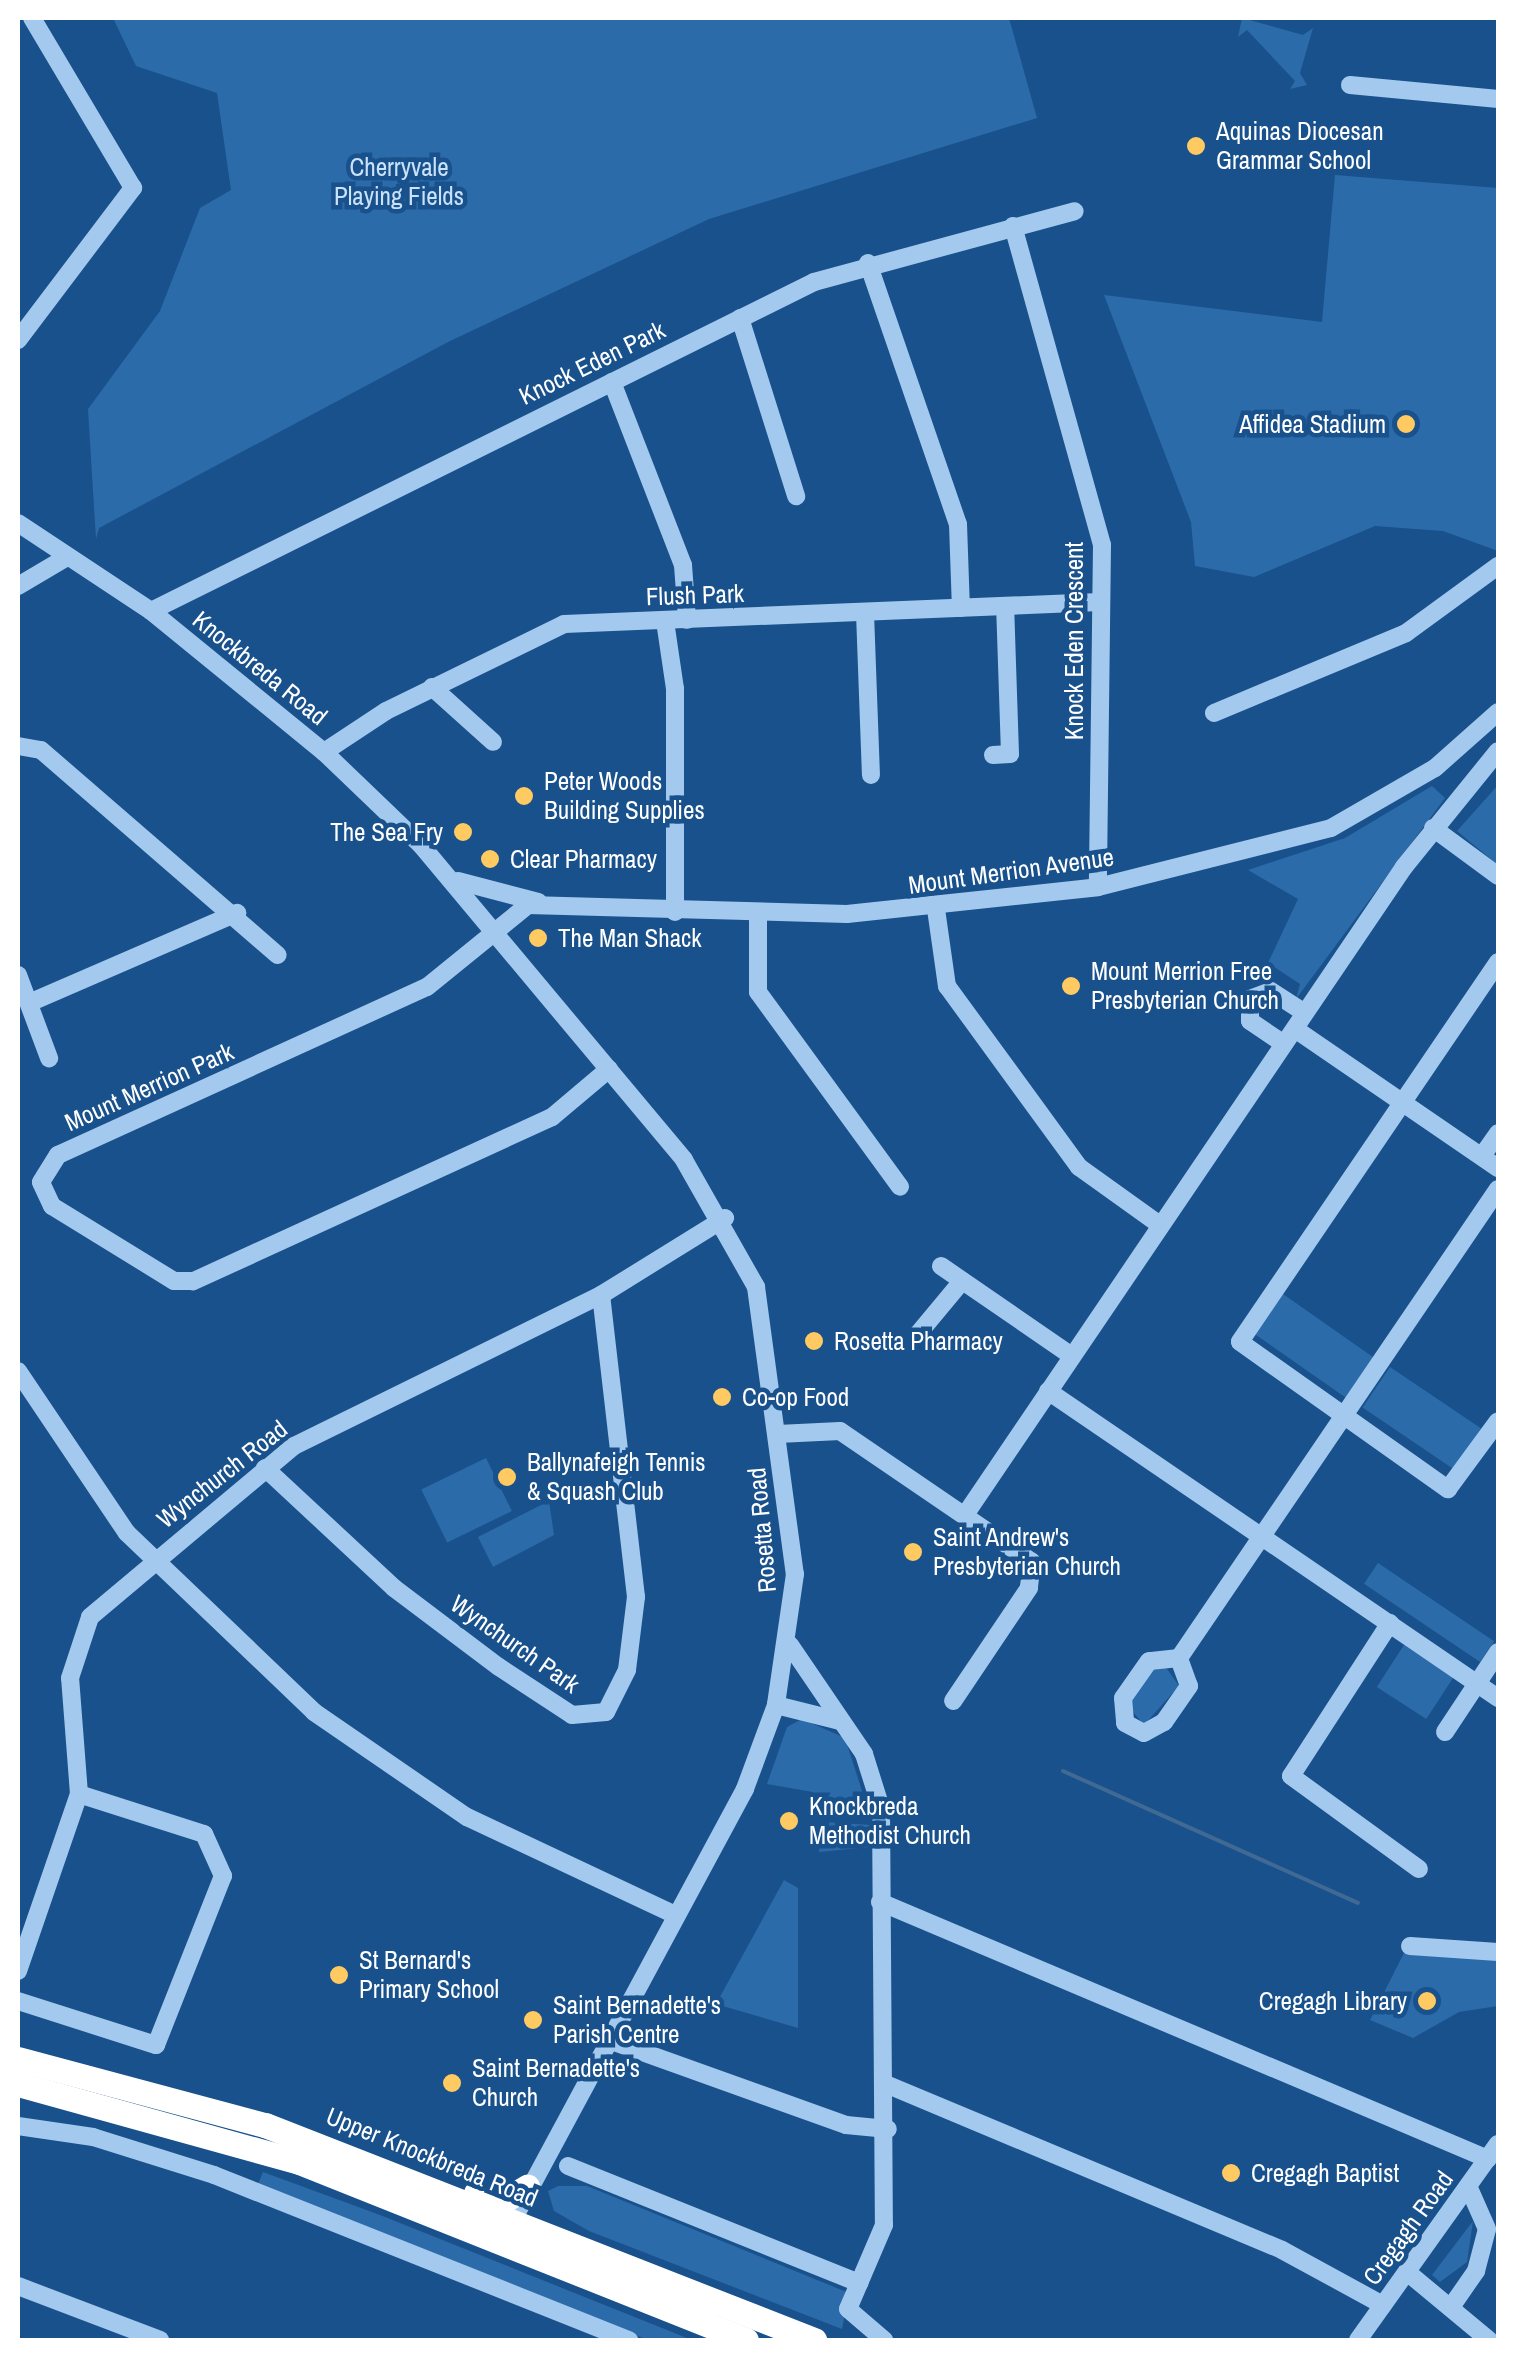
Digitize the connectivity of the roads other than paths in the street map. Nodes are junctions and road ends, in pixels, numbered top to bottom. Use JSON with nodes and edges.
{"nodes":[{"id":1,"x":32,"y":18,"type":"edge"},
{"id":2,"x":1350,"y":85,"type":"dead end"},
{"id":3,"x":1498,"y":100,"type":"edge"},
{"id":4,"x":1075,"y":211,"type":"dead end"},
{"id":5,"x":1013,"y":226,"type":"junction"},
{"id":6,"x":868,"y":263,"type":"junction"},
{"id":7,"x":740,"y":318,"type":"junction"},
{"id":8,"x":18,"y":340,"type":"edge"},
{"id":9,"x":612,"y":382,"type":"junction"},
{"id":10,"x":796,"y":496,"type":"dead end"},
{"id":11,"x":18,"y":523,"type":"edge"},
{"id":12,"x":68,"y":558,"type":"junction"},
{"id":13,"x":1498,"y":566,"type":"edge"},
{"id":14,"x":18,"y":586,"type":"edge"},
{"id":15,"x":1100,"y":602,"type":"junction"},
{"id":16,"x":1005,"y":606,"type":"junction"},
{"id":17,"x":961,"y":608,"type":"junction"},
{"id":18,"x":152,"y":611,"type":"junction"},
{"id":19,"x":865,"y":612,"type":"junction"},
{"id":20,"x":687,"y":620,"type":"junction"},
{"id":21,"x":665,"y":621,"type":"junction"},
{"id":22,"x":432,"y":687,"type":"junction"},
{"id":23,"x":1498,"y":712,"type":"edge"},
{"id":24,"x":1214,"y":714,"type":"dead end"},
{"id":25,"x":493,"y":742,"type":"dead end"},
{"id":26,"x":18,"y":746,"type":"edge"},
{"id":27,"x":324,"y":752,"type":"junction"},
{"id":28,"x":993,"y":755,"type":"dead end"},
{"id":29,"x":1496,"y":759,"type":"edge"},
{"id":30,"x":1435,"y":768,"type":"junction"},
{"id":31,"x":871,"y":775,"type":"dead end"},
{"id":32,"x":1460,"y":794,"type":"junction"},
{"id":33,"x":1433,"y":828,"type":"junction"},
{"id":34,"x":448,"y":875,"type":"junction"},
{"id":35,"x":1498,"y":876,"type":"edge"},
{"id":36,"x":1098,"y":887,"type":"junction"},
{"id":37,"x":543,"y":903,"type":"junction"},
{"id":38,"x":936,"y":909,"type":"junction"},
{"id":39,"x":675,"y":912,"type":"junction"},
{"id":40,"x":237,"y":913,"type":"junction"},
{"id":41,"x":758,"y":916,"type":"junction"},
{"id":42,"x":494,"y":931,"type":"junction"},
{"id":43,"x":278,"y":956,"type":"dead end"},
{"id":44,"x":1498,"y":962,"type":"edge"},
{"id":45,"x":18,"y":975,"type":"edge"},
{"id":46,"x":29,"y":1003,"type":"junction"},
{"id":47,"x":1294,"y":1029,"type":"junction"},
{"id":48,"x":49,"y":1058,"type":"dead end"},
{"id":49,"x":609,"y":1070,"type":"junction"},
{"id":50,"x":1401,"y":1102,"type":"junction"},
{"id":51,"x":1498,"y":1133,"type":"edge"},
{"id":52,"x":1482,"y":1156,"type":"junction"},
{"id":53,"x":1498,"y":1168,"type":"edge"},
{"id":54,"x":900,"y":1187,"type":"dead end"},
{"id":55,"x":1498,"y":1190,"type":"edge"},
{"id":56,"x":725,"y":1218,"type":"junction"},
{"id":57,"x":1160,"y":1225,"type":"junction"},
{"id":58,"x":941,"y":1266,"type":"dead end"},
{"id":59,"x":962,"y":1281,"type":"junction"},
{"id":60,"x":602,"y":1295,"type":"junction"},
{"id":61,"x":918,"y":1334,"type":"dead end"},
{"id":62,"x":1072,"y":1356,"type":"junction"},
{"id":63,"x":18,"y":1371,"type":"edge"},
{"id":64,"x":1048,"y":1391,"type":"junction"},
{"id":65,"x":1343,"y":1418,"type":"junction"},
{"id":66,"x":1498,"y":1421,"type":"edge"},
{"id":67,"x":778,"y":1434,"type":"junction"},
{"id":68,"x":265,"y":1468,"type":"junction"},
{"id":69,"x":965,"y":1514,"type":"junction"},
{"id":70,"x":1262,"y":1537,"type":"junction"},
{"id":71,"x":151,"y":1560,"type":"junction"},
{"id":72,"x":1390,"y":1623,"type":"junction"},
{"id":73,"x":790,"y":1645,"type":"junction"},
{"id":74,"x":1498,"y":1652,"type":"edge"},
{"id":75,"x":1179,"y":1658,"type":"junction"},
{"id":76,"x":816,"y":1679,"type":"junction"},
{"id":77,"x":1478,"y":1682,"type":"junction"},
{"id":78,"x":1498,"y":1698,"type":"edge"},
{"id":79,"x":953,"y":1700,"type":"dead end"},
{"id":80,"x":776,"y":1704,"type":"junction"},
{"id":81,"x":804,"y":1706,"type":"junction"},
{"id":82,"x":848,"y":1728,"type":"junction"},
{"id":83,"x":1444,"y":1732,"type":"dead end"},
{"id":84,"x":79,"y":1794,"type":"junction"},
{"id":85,"x":1419,"y":1870,"type":"dead end"},
{"id":86,"x":880,"y":1902,"type":"junction"},
{"id":87,"x":675,"y":1915,"type":"junction"},
{"id":88,"x":1410,"y":1946,"type":"dead end"},
{"id":89,"x":1498,"y":1952,"type":"edge"},
{"id":90,"x":18,"y":1971,"type":"edge"},
{"id":91,"x":18,"y":2001,"type":"edge"},
{"id":92,"x":606,"y":2038,"type":"junction"},
{"id":93,"x":18,"y":2059,"type":"edge"},
{"id":94,"x":18,"y":2084,"type":"edge"},
{"id":95,"x":888,"y":2085,"type":"junction"},
{"id":96,"x":18,"y":2126,"type":"edge"},
{"id":97,"x":888,"y":2129,"type":"junction"},
{"id":98,"x":315,"y":2142,"type":"junction"},
{"id":99,"x":1493,"y":2151,"type":"edge"},
{"id":100,"x":568,"y":2166,"type":"dead end"},
{"id":101,"x":1468,"y":2186,"type":"junction"},
{"id":102,"x":527,"y":2187,"type":"junction"},
{"id":103,"x":512,"y":2221,"type":"junction"},
{"id":104,"x":1407,"y":2272,"type":"junction"},
{"id":105,"x":859,"y":2283,"type":"junction"},
{"id":106,"x":18,"y":2286,"type":"edge"},
{"id":107,"x":1383,"y":2305,"type":"junction"},
{"id":108,"x":1450,"y":2306,"type":"junction"},
{"id":109,"x":160,"y":2340,"type":"edge"},
{"id":110,"x":629,"y":2340,"type":"edge"},
{"id":111,"x":746,"y":2340,"type":"edge"},
{"id":112,"x":814,"y":2340,"type":"edge"},
{"id":113,"x":884,"y":2340,"type":"edge"},
{"id":114,"x":1358,"y":2340,"type":"edge"},
{"id":115,"x":1489,"y":2340,"type":"edge"}],
"edges":[{"from":1,"to":8,"type":"street"},
{"from":2,"to":3,"type":"street"},
{"from":4,"to":5,"type":"street","name":"Knock Eden Park"},
{"from":5,"to":6,"type":"street","name":"Knock Eden Park"},
{"from":5,"to":15,"type":"street","name":"Knock Eden Crescent"},
{"from":6,"to":7,"type":"street","name":"Knock Eden Park"},
{"from":6,"to":17,"type":"street"},
{"from":7,"to":9,"type":"street","name":"Knock Eden Park"},
{"from":7,"to":10,"type":"street"},
{"from":9,"to":18,"type":"street","name":"Knock Eden Park"},
{"from":9,"to":20,"type":"street"},
{"from":11,"to":12,"type":"street","name":"Knockbreda Road"},
{"from":12,"to":14,"type":"street"},
{"from":12,"to":18,"type":"street","name":"Knockbreda Road"},
{"from":13,"to":24,"type":"street"},
{"from":15,"to":16,"type":"street","name":"Flush Park"},
{"from":15,"to":36,"type":"street","name":"Knock Eden Crescent"},
{"from":16,"to":17,"type":"street","name":"Flush Park"},
{"from":16,"to":28,"type":"street"},
{"from":17,"to":19,"type":"street","name":"Flush Park"},
{"from":18,"to":27,"type":"street","name":"Knockbreda Road"},
{"from":19,"to":20,"type":"street","name":"Flush Park"},
{"from":19,"to":31,"type":"street"},
{"from":20,"to":21,"type":"street","name":"Flush Park"},
{"from":21,"to":22,"type":"street","name":"Flush Park"},
{"from":21,"to":39,"type":"street"},
{"from":22,"to":25,"type":"street"},
{"from":22,"to":27,"type":"street","name":"Flush Park"},
{"from":23,"to":30,"type":"street","name":"Mount Merrion Avenue"},
{"from":26,"to":40,"type":"street"},
{"from":27,"to":34,"type":"street","name":"Knockbreda Road"},
{"from":29,"to":32,"type":"street"},
{"from":30,"to":32,"type":"street"},
{"from":30,"to":36,"type":"street","name":"Mount Merrion Avenue"},
{"from":32,"to":33,"type":"street"},
{"from":33,"to":35,"type":"street"},
{"from":33,"to":47,"type":"street"},
{"from":34,"to":37,"type":"street","name":"Mount Merrion Avenue"},
{"from":34,"to":42,"type":"street","name":"Rosetta Road"},
{"from":36,"to":38,"type":"street","name":"Mount Merrion Avenue"},
{"from":37,"to":39,"type":"street","name":"Mount Merrion Avenue"},
{"from":37,"to":42,"type":"street"},
{"from":38,"to":41,"type":"street","name":"Mount Merrion Avenue"},
{"from":38,"to":57,"type":"street"},
{"from":39,"to":41,"type":"street","name":"Mount Merrion Avenue"},
{"from":40,"to":43,"type":"street"},
{"from":40,"to":46,"type":"street"},
{"from":41,"to":54,"type":"street"},
{"from":42,"to":49,"type":"street","name":"Rosetta Road"},
{"from":42,"to":49,"type":"street","name":"Mount Merrion Park"},
{"from":44,"to":50,"type":"street"},
{"from":45,"to":46,"type":"street"},
{"from":46,"to":48,"type":"street"},
{"from":47,"to":50,"type":"street"},
{"from":47,"to":57,"type":"street"},
{"from":49,"to":56,"type":"street","name":"Rosetta Road"},
{"from":50,"to":52,"type":"street"},
{"from":50,"to":65,"type":"street"},
{"from":51,"to":52,"type":"street"},
{"from":52,"to":53,"type":"street"},
{"from":55,"to":65,"type":"street"},
{"from":56,"to":60,"type":"street","name":"Wynchurch Road"},
{"from":56,"to":67,"type":"street","name":"Rosetta Road"},
{"from":57,"to":62,"type":"street"},
{"from":58,"to":59,"type":"street"},
{"from":59,"to":61,"type":"street"},
{"from":59,"to":62,"type":"street"},
{"from":60,"to":68,"type":"street","name":"Wynchurch Road"},
{"from":60,"to":68,"type":"street","name":"Wynchurch Park"},
{"from":62,"to":64,"type":"street"},
{"from":63,"to":71,"type":"street"},
{"from":64,"to":69,"type":"street"},
{"from":64,"to":70,"type":"street"},
{"from":65,"to":66,"type":"street"},
{"from":65,"to":70,"type":"street"},
{"from":67,"to":69,"type":"street"},
{"from":67,"to":73,"type":"street","name":"Rosetta Road"},
{"from":68,"to":71,"type":"street","name":"Wynchurch Road"},
{"from":69,"to":79,"type":"street"},
{"from":70,"to":72,"type":"street"},
{"from":70,"to":75,"type":"street"},
{"from":71,"to":84,"type":"street","name":"Wynchurch Road"},
{"from":71,"to":87,"type":"street"},
{"from":72,"to":77,"type":"street"},
{"from":72,"to":85,"type":"street"},
{"from":73,"to":76,"type":"street"},
{"from":73,"to":80,"type":"street","name":"Rosetta Road"},
{"from":74,"to":77,"type":"street"},
{"from":75,"to":75,"type":"street"},
{"from":76,"to":81,"type":"street"},
{"from":76,"to":82,"type":"street"},
{"from":77,"to":78,"type":"street"},
{"from":77,"to":83,"type":"street"},
{"from":80,"to":81,"type":"street"},
{"from":80,"to":87,"type":"street","name":"Rosetta Road"},
{"from":81,"to":82,"type":"street"},
{"from":82,"to":86,"type":"street"},
{"from":84,"to":90,"type":"street","name":"Wynchurch Road"},
{"from":84,"to":91,"type":"street"},
{"from":86,"to":95,"type":"street"},
{"from":86,"to":99,"type":"street"},
{"from":87,"to":92,"type":"street","name":"Rosetta Road"},
{"from":88,"to":89,"type":"street"},
{"from":92,"to":97,"type":"street"},
{"from":92,"to":102,"type":"street","name":"Rosetta Road"},
{"from":93,"to":98,"type":"highway","name":"Upper Knockbreda Road"},
{"from":94,"to":111,"type":"highway"},
{"from":95,"to":97,"type":"street"},
{"from":95,"to":107,"type":"street"},
{"from":96,"to":110,"type":"street"},
{"from":97,"to":105,"type":"street"},
{"from":98,"to":102,"type":"highway"},
{"from":98,"to":103,"type":"highway","name":"Upper Knockbreda Road"},
{"from":99,"to":101,"type":"street","name":"Cregagh Road"},
{"from":100,"to":105,"type":"street"},
{"from":101,"to":104,"type":"street","name":"Cregagh Road"},
{"from":101,"to":108,"type":"street"},
{"from":102,"to":103,"type":"street","name":"Rosetta Road"},
{"from":103,"to":112,"type":"highway","name":"Upper Knockbreda Road"},
{"from":104,"to":107,"type":"street","name":"Cregagh Road"},
{"from":104,"to":108,"type":"street"},
{"from":105,"to":113,"type":"street"},
{"from":106,"to":109,"type":"street"},
{"from":107,"to":114,"type":"street","name":"Cregagh Road"},
{"from":108,"to":115,"type":"street"}]}
